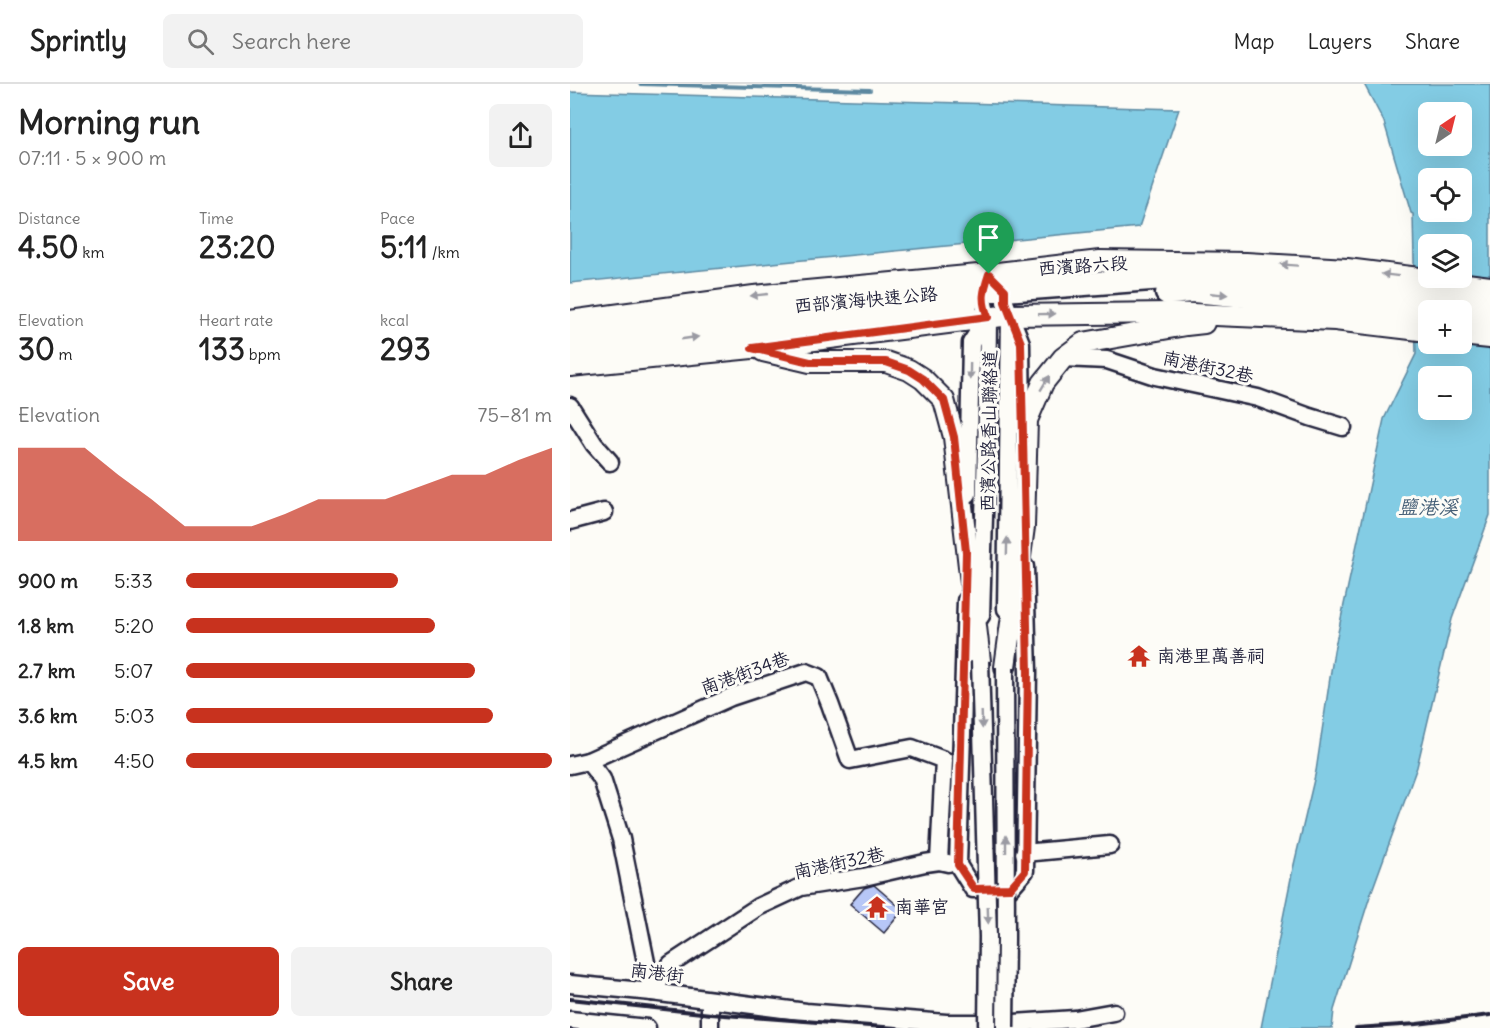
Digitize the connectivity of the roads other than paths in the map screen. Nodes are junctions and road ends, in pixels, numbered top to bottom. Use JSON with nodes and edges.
{"nodes":[{"id":1,"x":1490,"y":287,"type":"edge"},
{"id":2,"x":1341,"y":295,"type":"junction"},
{"id":3,"x":995,"y":299,"type":"junction"},
{"id":4,"x":1490,"y":303,"type":"edge"},
{"id":5,"x":1418,"y":313,"type":"edge"},
{"id":6,"x":1268,"y":318,"type":"junction"},
{"id":7,"x":570,"y":321,"type":"edge"},
{"id":8,"x":1472,"y":321,"type":"edge"},
{"id":9,"x":1490,"y":323,"type":"edge"},
{"id":10,"x":1418,"y":327,"type":"edge"},
{"id":11,"x":570,"y":333,"type":"edge"},
{"id":12,"x":1472,"y":336,"type":"edge"},
{"id":13,"x":1490,"y":338,"type":"edge"},
{"id":14,"x":752,"y":348,"type":"junction"},
{"id":15,"x":570,"y":354,"type":"edge"},
{"id":16,"x":1063,"y":358,"type":"junction"},
{"id":17,"x":570,"y":366,"type":"edge"},
{"id":18,"x":570,"y":406,"type":"edge"},
{"id":19,"x":1343,"y":427,"type":"dead end"},
{"id":20,"x":610,"y":462,"type":"dead end"},
{"id":21,"x":604,"y":512,"type":"dead end"},
{"id":22,"x":570,"y":521,"type":"edge"},
{"id":23,"x":1024,"y":527,"type":"junction"},
{"id":24,"x":966,"y":552,"type":"junction"},
{"id":25,"x":980,"y":661,"type":"junction"},
{"id":26,"x":1005,"y":667,"type":"junction"},
{"id":27,"x":588,"y":761,"type":"junction"},
{"id":28,"x":570,"y":765,"type":"edge"},
{"id":29,"x":1110,"y":845,"type":"dead end"},
{"id":30,"x":1024,"y":852,"type":"junction"},
{"id":31,"x":939,"y":861,"type":"junction"},
{"id":32,"x":958,"y":865,"type":"junction"},
{"id":33,"x":570,"y":984,"type":"edge"},
{"id":34,"x":652,"y":992,"type":"junction"},
{"id":35,"x":710,"y":1000,"type":"junction"},
{"id":36,"x":1114,"y":1012,"type":"dead end"},
{"id":37,"x":570,"y":1020,"type":"edge"},
{"id":38,"x":647,"y":1028,"type":"edge"},
{"id":39,"x":710,"y":1028,"type":"edge"},
{"id":40,"x":987,"y":1028,"type":"edge"},
{"id":41,"x":1005,"y":1028,"type":"edge"}],
"edges":[{"from":1,"to":2,"type":"main road","one_way":true},
{"from":2,"to":3,"type":"highway","name":"西部濱海快速公路"},
{"from":2,"to":3,"type":"main road","name":"西濱路六段","one_way":true},
{"from":2,"to":4,"type":"highway"},
{"from":2,"to":5,"type":"highway"},
{"from":2,"to":6,"type":"main road","name":"西濱路六段"},
{"from":2,"to":10,"type":"main road"},
{"from":3,"to":6,"type":"main road","name":"西濱路六段","one_way":true},
{"from":3,"to":7,"type":"main road","name":"西濱路六段","one_way":true},
{"from":3,"to":11,"type":"highway","name":"西部濱海快速公路"},
{"from":3,"to":14,"type":"main road","name":"西濱路六段"},
{"from":15,"to":3,"type":"highway","name":"西部濱海快速公路","one_way":true},
{"from":3,"to":23,"type":"street"},
{"from":3,"to":24,"type":"street","one_way":true},
{"from":3,"to":25,"type":"street","name":"西濱公路香山聯絡道"},
{"from":26,"to":3,"type":"street","name":"西濱公路香山聯絡道","one_way":true},
{"from":6,"to":16,"type":"main road"},
{"from":8,"to":9,"type":"highway"},
{"from":12,"to":13,"type":"main road"},
{"from":14,"to":17,"type":"main road","name":"西濱路六段"},
{"from":14,"to":24,"type":"main road"},
{"from":16,"to":19,"type":"street","name":"南港街32巷"},
{"from":23,"to":16,"type":"main road","one_way":true},
{"from":18,"to":20,"type":"street"},
{"from":21,"to":22,"type":"street"},
{"from":23,"to":26,"type":"main road"},
{"from":23,"to":30,"type":"street"},
{"from":24,"to":25,"type":"main road"},
{"from":24,"to":32,"type":"street"},
{"from":25,"to":40,"type":"street","name":"西濱公路香山聯絡道","one_way":true,"bridge":true},
{"from":41,"to":26,"type":"street","name":"西濱公路香山聯絡道","one_way":true,"bridge":true},
{"from":27,"to":28,"type":"street","name":"南港街34巷"},
{"from":27,"to":31,"type":"street","name":"南港街34巷"},
{"from":27,"to":34,"type":"street"},
{"from":29,"to":30,"type":"street"},
{"from":30,"to":32,"type":"street"},
{"from":31,"to":32,"type":"street","name":"南港街32巷"},
{"from":31,"to":34,"type":"street","name":"南港街32巷"},
{"from":33,"to":34,"type":"street","name":"南港街"},
{"from":34,"to":35,"type":"street","name":"南港街"},
{"from":35,"to":36,"type":"street","name":"南港街"},
{"from":35,"to":39,"type":"street"},
{"from":37,"to":38,"type":"street"}]}
